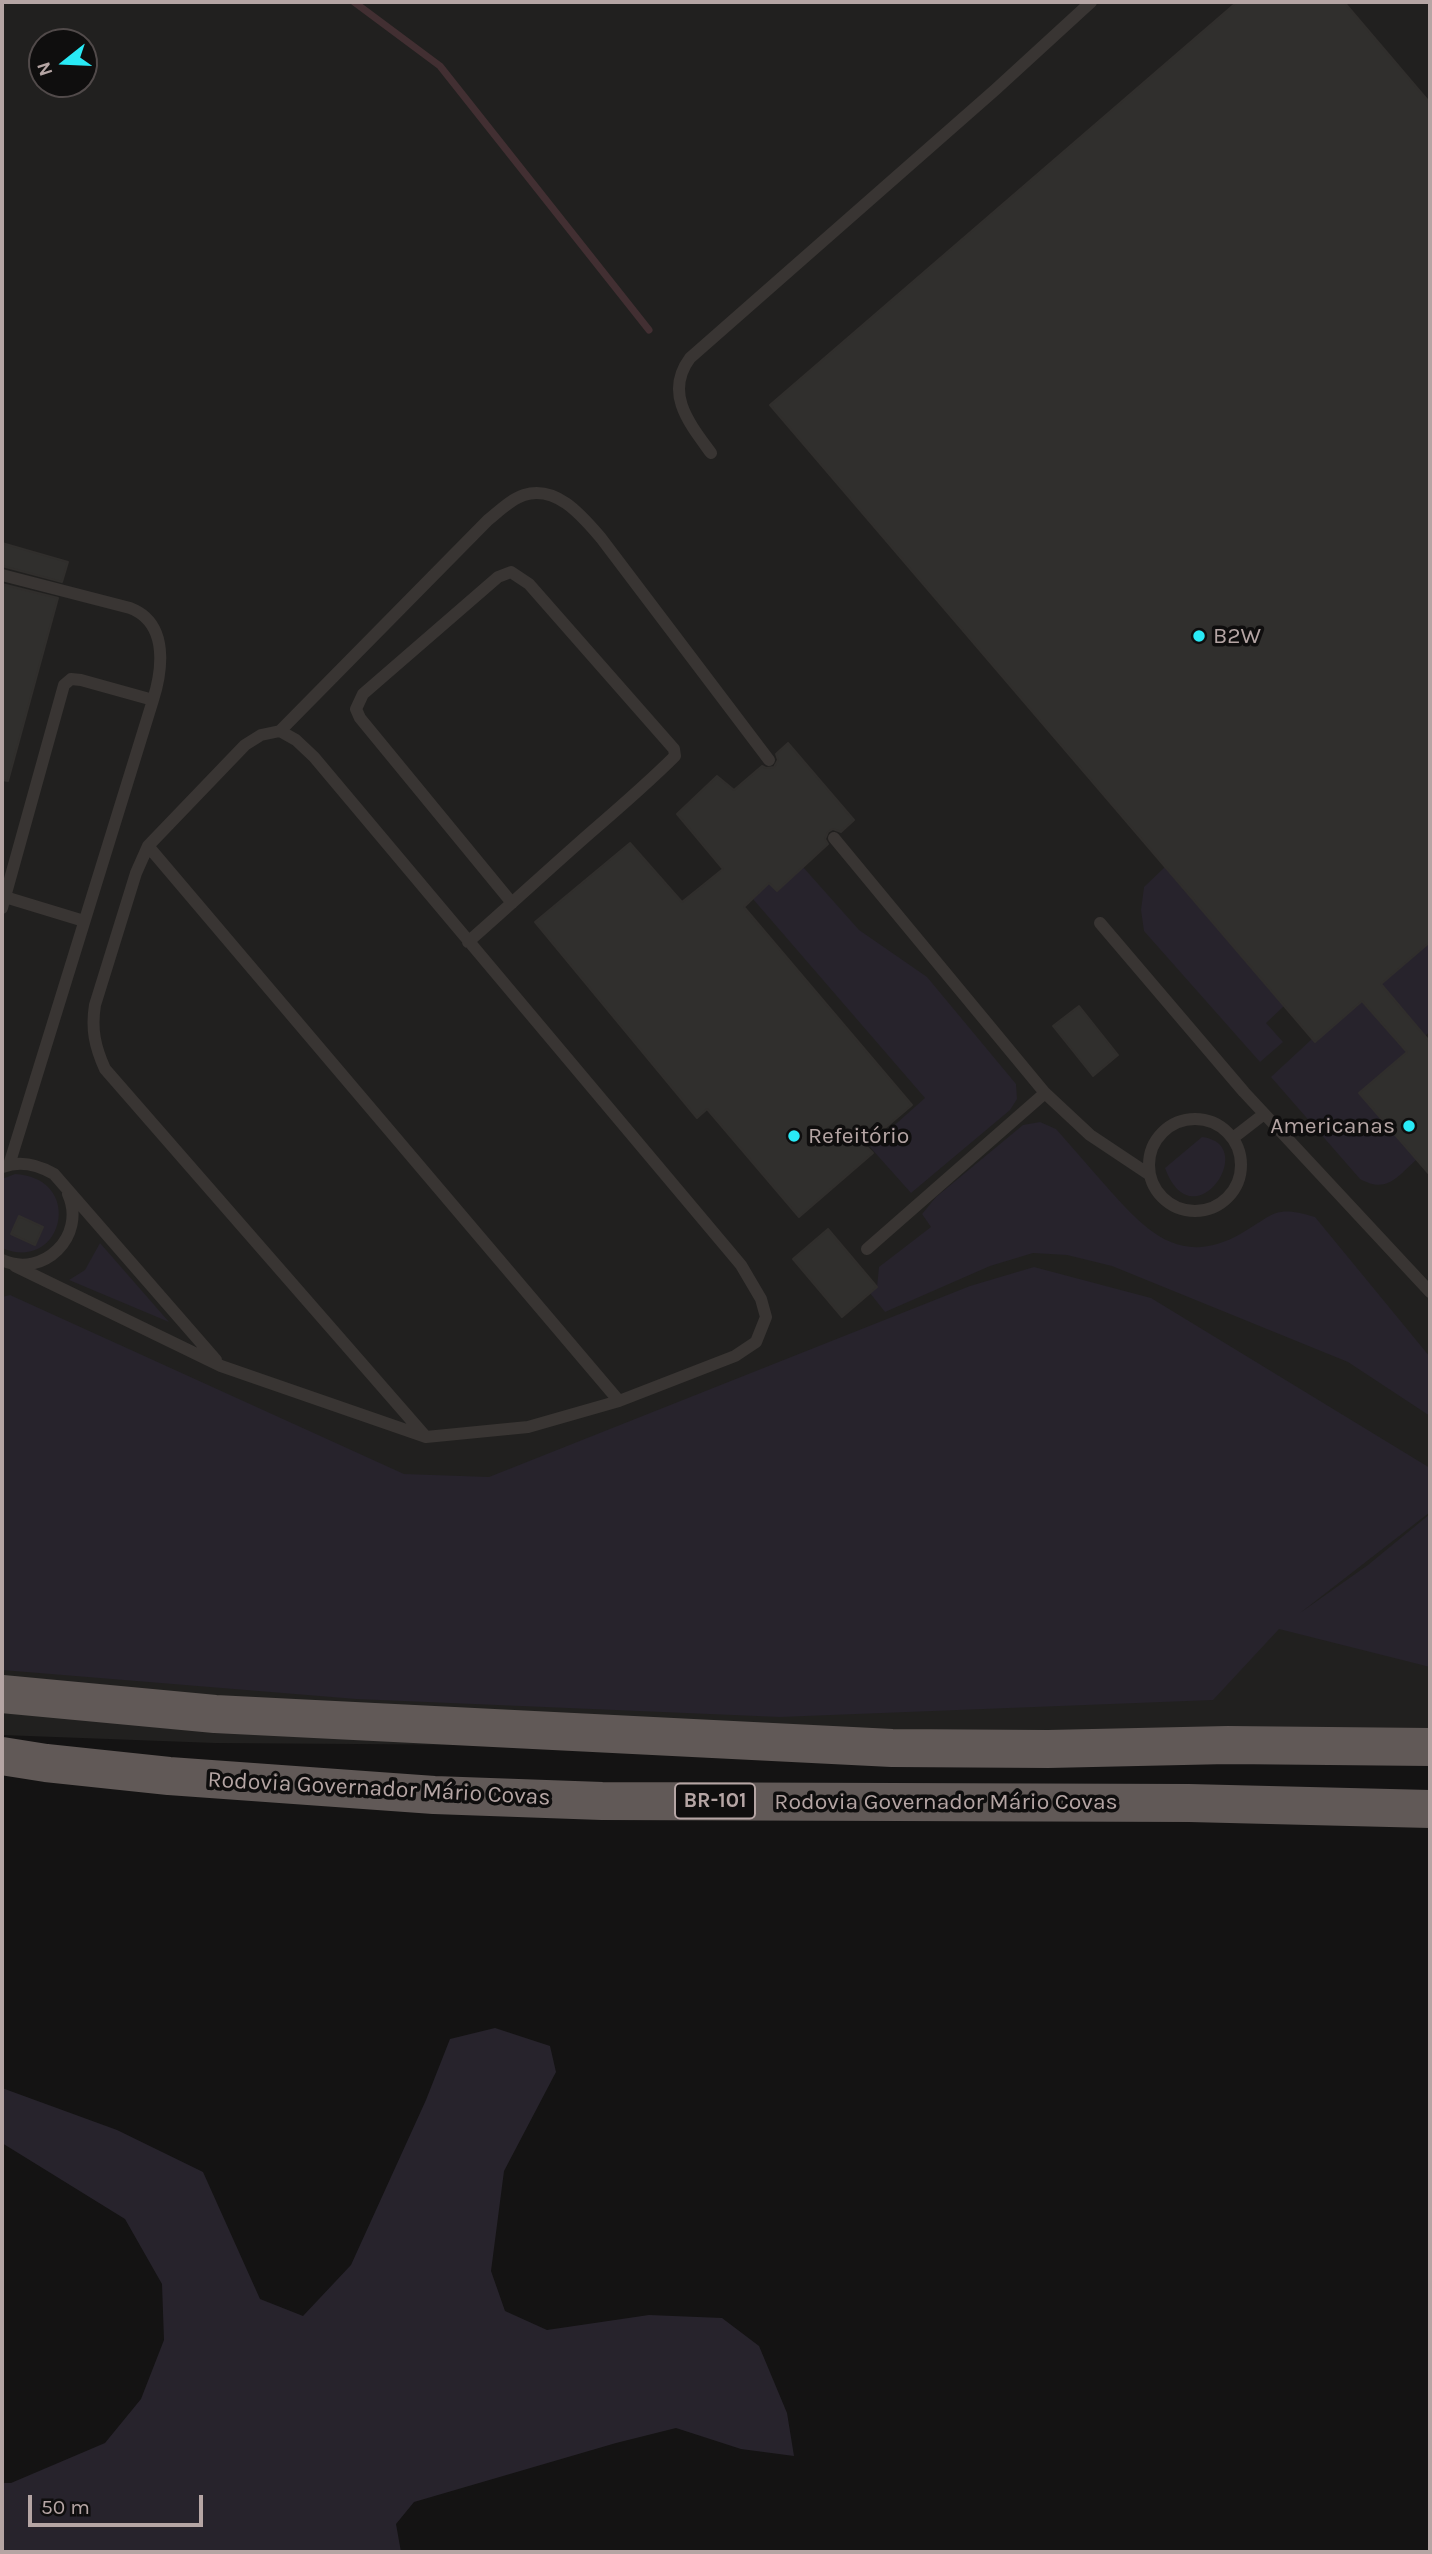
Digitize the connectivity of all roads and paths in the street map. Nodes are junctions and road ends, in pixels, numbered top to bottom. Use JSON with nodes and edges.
{"nodes":[{"id":1,"x":1091,"y":2,"type":"edge"},
{"id":2,"x":711,"y":453,"type":"dead end"},
{"id":3,"x":2,"y":575,"type":"edge"},
{"id":4,"x":153,"y":699,"type":"junction"},
{"id":5,"x":280,"y":730,"type":"junction"},
{"id":6,"x":769,"y":760,"type":"dead end"},
{"id":7,"x":834,"y":838,"type":"dead end"},
{"id":8,"x":148,"y":846,"type":"junction"},
{"id":9,"x":3,"y":902,"type":"edge"},
{"id":10,"x":512,"y":903,"type":"junction"},
{"id":11,"x":84,"y":921,"type":"junction"},
{"id":12,"x":1100,"y":923,"type":"dead end"},
{"id":13,"x":468,"y":942,"type":"junction"},
{"id":14,"x":1045,"y":1093,"type":"junction"},
{"id":15,"x":1264,"y":1114,"type":"junction"},
{"id":16,"x":1233,"y":1138,"type":"junction"},
{"id":17,"x":5,"y":1167,"type":"edge"},
{"id":18,"x":1150,"y":1175,"type":"junction"},
{"id":19,"x":64,"y":1186,"type":"junction"},
{"id":20,"x":867,"y":1249,"type":"dead end"},
{"id":21,"x":2,"y":1260,"type":"edge"},
{"id":22,"x":15,"y":1266,"type":"junction"},
{"id":23,"x":1430,"y":1292,"type":"edge"},
{"id":24,"x":221,"y":1366,"type":"junction"},
{"id":25,"x":619,"y":1401,"type":"junction"},
{"id":26,"x":426,"y":1437,"type":"junction"},
{"id":27,"x":2,"y":1694,"type":"edge"},
{"id":28,"x":1430,"y":1747,"type":"edge"},
{"id":29,"x":2,"y":1756,"type":"edge"},
{"id":30,"x":1430,"y":1809,"type":"edge"}],
"edges":[{"from":1,"to":2,"type":"lane"},
{"from":3,"to":4,"type":"lane"},
{"from":4,"to":9,"type":"lane"},
{"from":4,"to":11,"type":"lane"},
{"from":5,"to":6,"type":"lane"},
{"from":5,"to":8,"type":"lane"},
{"from":5,"to":13,"type":"lane"},
{"from":7,"to":14,"type":"lane"},
{"from":8,"to":25,"type":"lane"},
{"from":8,"to":26,"type":"lane"},
{"from":9,"to":11,"type":"lane"},
{"from":10,"to":10,"type":"lane"},
{"from":10,"to":13,"type":"lane"},
{"from":11,"to":17,"type":"lane"},
{"from":12,"to":15,"type":"lane"},
{"from":13,"to":25,"type":"lane"},
{"from":14,"to":18,"type":"lane"},
{"from":14,"to":20,"type":"lane"},
{"from":15,"to":16,"type":"lane"},
{"from":15,"to":23,"type":"lane"},
{"from":16,"to":18,"type":"lane"},
{"from":16,"to":18,"type":"lane"},
{"from":17,"to":19,"type":"lane"},
{"from":19,"to":22,"type":"lane"},
{"from":19,"to":24,"type":"lane"},
{"from":21,"to":22,"type":"lane"},
{"from":22,"to":24,"type":"lane"},
{"from":24,"to":26,"type":"lane"},
{"from":25,"to":26,"type":"lane"},
{"from":27,"to":28,"type":"highway"},
{"from":29,"to":30,"type":"highway","name":"Rodovia Governador Mário Covas","number":"BR-101"}]}
